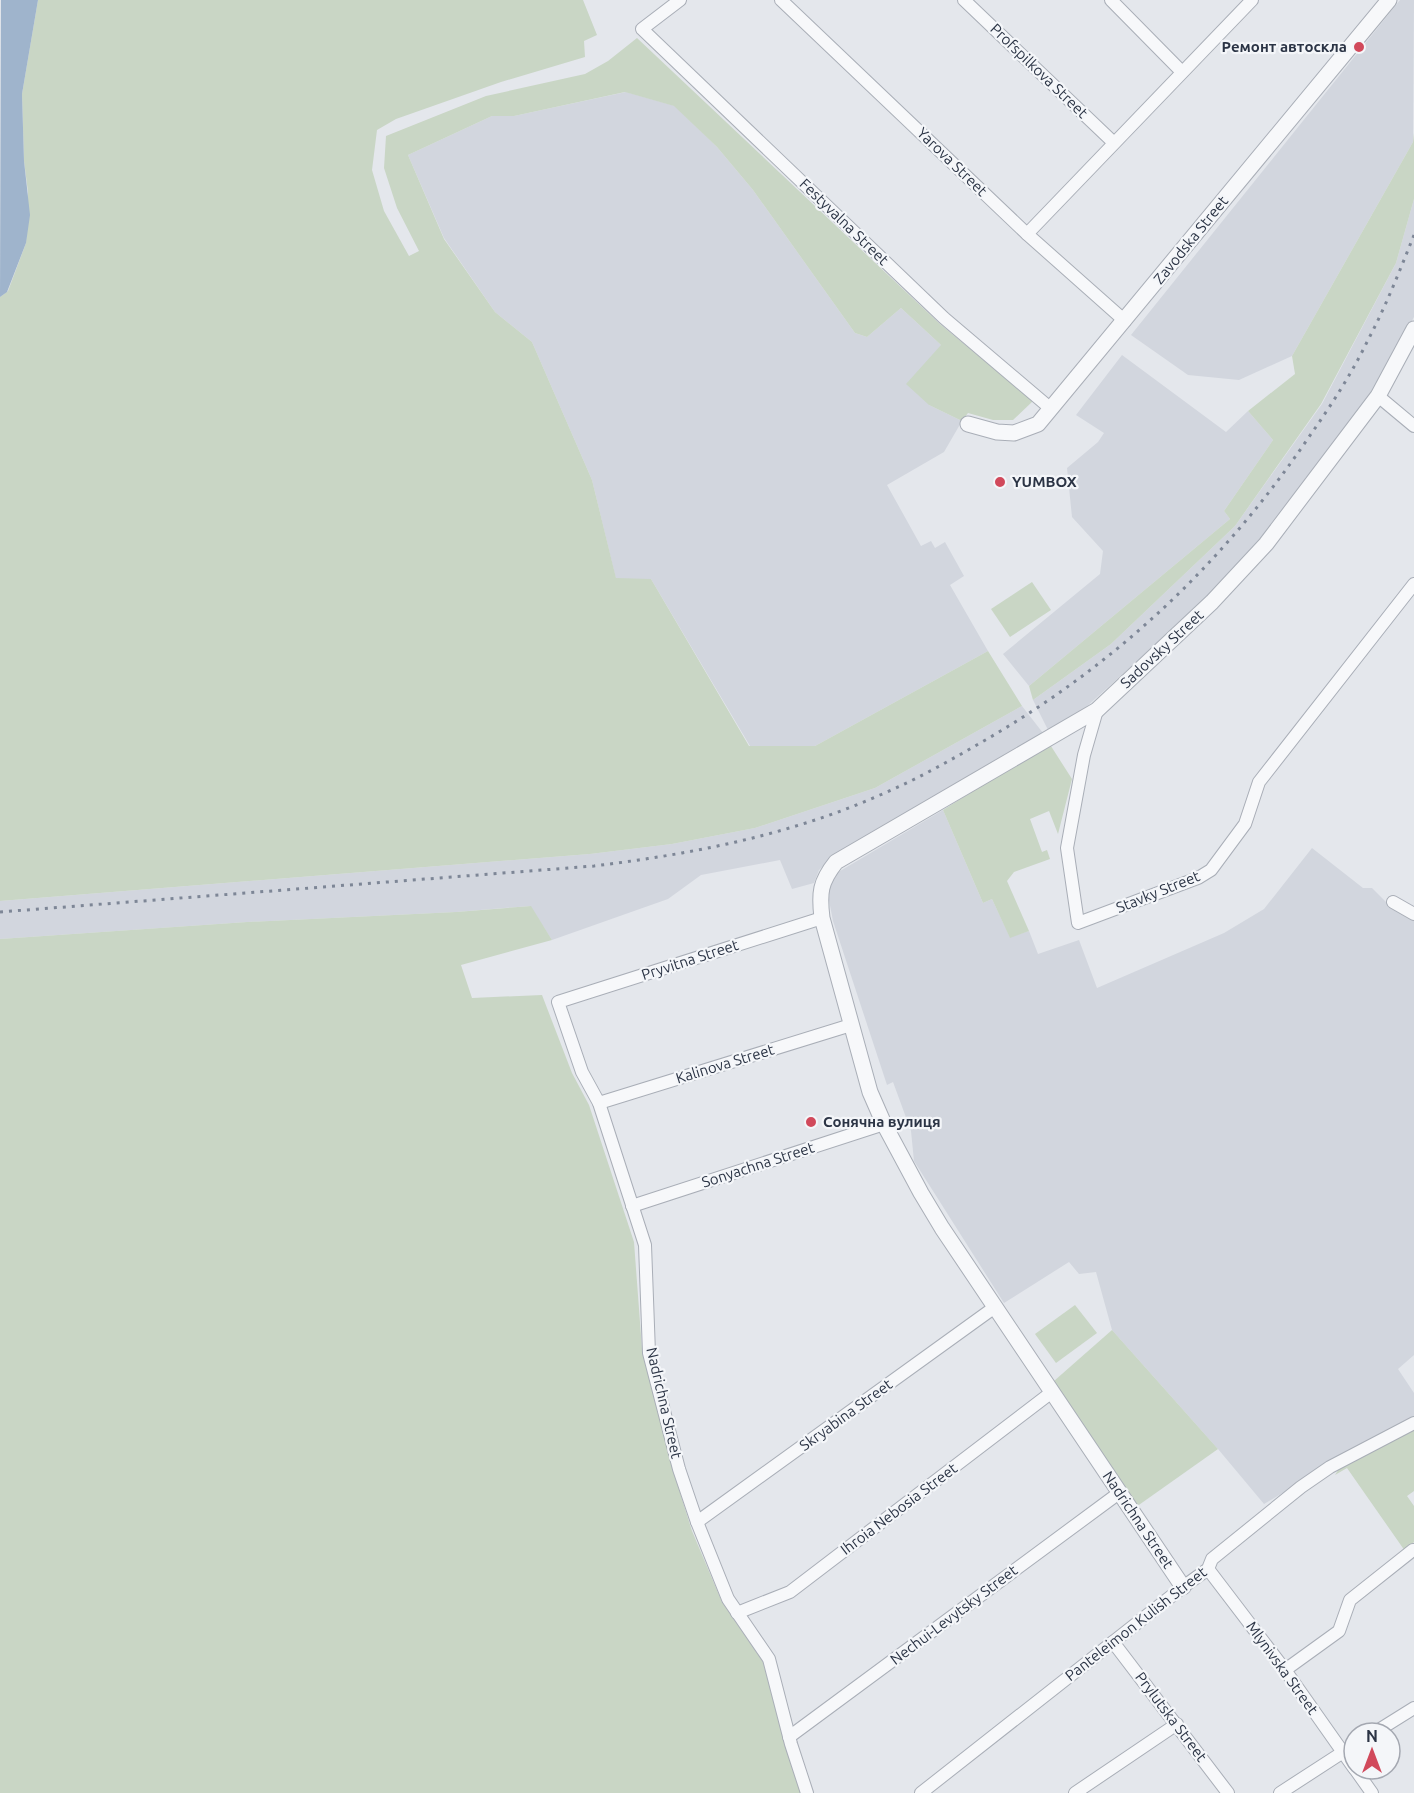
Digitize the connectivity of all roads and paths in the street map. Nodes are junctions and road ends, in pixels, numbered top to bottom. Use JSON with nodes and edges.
{"nodes":[{"id":1,"x":680,"y":0,"type":"edge"},
{"id":2,"x":782,"y":0,"type":"edge"},
{"id":3,"x":964,"y":0,"type":"edge"},
{"id":4,"x":1111,"y":0,"type":"edge"},
{"id":5,"x":1252,"y":0,"type":"edge"},
{"id":6,"x":1389,"y":0,"type":"edge"},
{"id":7,"x":1182,"y":72,"type":"junction"},
{"id":8,"x":1113,"y":142,"type":"junction"},
{"id":9,"x":1027,"y":234,"type":"junction"},
{"id":10,"x":1125,"y":321,"type":"junction"},
{"id":11,"x":1414,"y":329,"type":"edge"},
{"id":12,"x":1378,"y":396,"type":"junction"},
{"id":13,"x":1050,"y":408,"type":"junction"},
{"id":14,"x":968,"y":424,"type":"dead end"},
{"id":15,"x":1414,"y":426,"type":"edge"},
{"id":16,"x":1414,"y":584,"type":"edge"},
{"id":17,"x":1097,"y":710,"type":"junction"},
{"id":18,"x":824,"y":877,"type":"joint"},
{"id":19,"x":1393,"y":902,"type":"dead end"},
{"id":20,"x":1414,"y":914,"type":"edge"},
{"id":21,"x":822,"y":918,"type":"junction"},
{"id":22,"x":558,"y":1002,"type":"joint"},
{"id":23,"x":851,"y":1025,"type":"junction"},
{"id":24,"x":599,"y":1103,"type":"junction"},
{"id":25,"x":884,"y":1124,"type":"junction"},
{"id":26,"x":632,"y":1206,"type":"junction"},
{"id":27,"x":995,"y":1307,"type":"junction"},
{"id":28,"x":1052,"y":1392,"type":"junction"},
{"id":29,"x":1414,"y":1423,"type":"edge"},
{"id":30,"x":1119,"y":1492,"type":"junction"},
{"id":31,"x":697,"y":1522,"type":"junction"},
{"id":32,"x":1413,"y":1550,"type":"edge"},
{"id":33,"x":1208,"y":1569,"type":"junction"},
{"id":34,"x":1183,"y":1587,"type":"junction"},
{"id":35,"x":737,"y":1612,"type":"junction"},
{"id":36,"x":1113,"y":1642,"type":"junction"},
{"id":37,"x":1285,"y":1670,"type":"junction"},
{"id":38,"x":1414,"y":1708,"type":"edge"},
{"id":39,"x":1393,"y":1721,"type":"edge"},
{"id":40,"x":1177,"y":1724,"type":"junction"},
{"id":41,"x":789,"y":1737,"type":"junction"},
{"id":42,"x":1342,"y":1751,"type":"edge"},
{"id":43,"x":1342,"y":1753,"type":"edge"},
{"id":44,"x":807,"y":1793,"type":"edge"},
{"id":45,"x":921,"y":1793,"type":"edge"},
{"id":46,"x":1075,"y":1793,"type":"edge"},
{"id":47,"x":1228,"y":1793,"type":"edge"},
{"id":48,"x":1281,"y":1793,"type":"edge"}],
"edges":[{"from":1,"to":13,"type":"street","name":"Festyvalna Street"},
{"from":2,"to":9,"type":"street","name":"Yarova Street"},
{"from":3,"to":8,"type":"street","name":"Profspilkova Street"},
{"from":4,"to":7,"type":"street"},
{"from":5,"to":7,"type":"street"},
{"from":6,"to":10,"type":"street","name":"Zavodska Street"},
{"from":7,"to":8,"type":"street"},
{"from":8,"to":9,"type":"street"},
{"from":9,"to":10,"type":"street","name":"Yarova Street"},
{"from":10,"to":13,"type":"street","name":"Zavodska Street"},
{"from":11,"to":12,"type":"street","name":"Sadovsky Street"},
{"from":12,"to":15,"type":"street"},
{"from":12,"to":17,"type":"street","name":"Sadovsky Street"},
{"from":13,"to":14,"type":"street","name":"Zavodska Street"},
{"from":16,"to":17,"type":"street","name":"Stavky Street"},
{"from":17,"to":18,"type":"street","name":"Sadovsky Street"},
{"from":18,"to":21,"type":"street","name":"Nadrichna Street"},
{"from":19,"to":20,"type":"street"},
{"from":21,"to":22,"type":"street","name":"Pryvitna Street"},
{"from":21,"to":23,"type":"street","name":"Nadrichna Street"},
{"from":22,"to":24,"type":"street","name":"Nadrichna Street"},
{"from":23,"to":24,"type":"street","name":"Kalinova Street"},
{"from":23,"to":25,"type":"street","name":"Nadrichna Street"},
{"from":24,"to":26,"type":"street","name":"Nadrichna Street"},
{"from":25,"to":26,"type":"street","name":"Sonyachna Street"},
{"from":25,"to":27,"type":"street","name":"Nadrichna Street"},
{"from":26,"to":31,"type":"street","name":"Nadrichna Street"},
{"from":27,"to":28,"type":"street","name":"Nadrichna Street"},
{"from":27,"to":31,"type":"street","name":"Skryabina Street"},
{"from":28,"to":30,"type":"street","name":"Nadrichna Street"},
{"from":28,"to":35,"type":"street","name":"Ihroia Nebosia Street"},
{"from":29,"to":33,"type":"street","name":"Panteleimon Kulish Street"},
{"from":30,"to":34,"type":"street","name":"Nadrichna Street"},
{"from":30,"to":41,"type":"street","name":"Nechui-Levytsky Street"},
{"from":31,"to":35,"type":"street","name":"Nadrichna Street"},
{"from":32,"to":37,"type":"street"},
{"from":33,"to":34,"type":"street","name":"Panteleimon Kulish Street"},
{"from":33,"to":37,"type":"street","name":"Mlynivska Street"},
{"from":34,"to":36,"type":"street","name":"Panteleimon Kulish Street"},
{"from":35,"to":41,"type":"street","name":"Nadrichna Street"},
{"from":36,"to":40,"type":"street","name":"Prylutska Street"},
{"from":36,"to":45,"type":"street","name":"Panteleimon Kulish Street"},
{"from":37,"to":42,"type":"street","name":"Mlynivska Street"},
{"from":38,"to":39,"type":"street"},
{"from":40,"to":46,"type":"street"},
{"from":40,"to":47,"type":"street","name":"Prylutska Street"},
{"from":41,"to":44,"type":"street","name":"Nadrichna Street"},
{"from":43,"to":48,"type":"street"}]}
